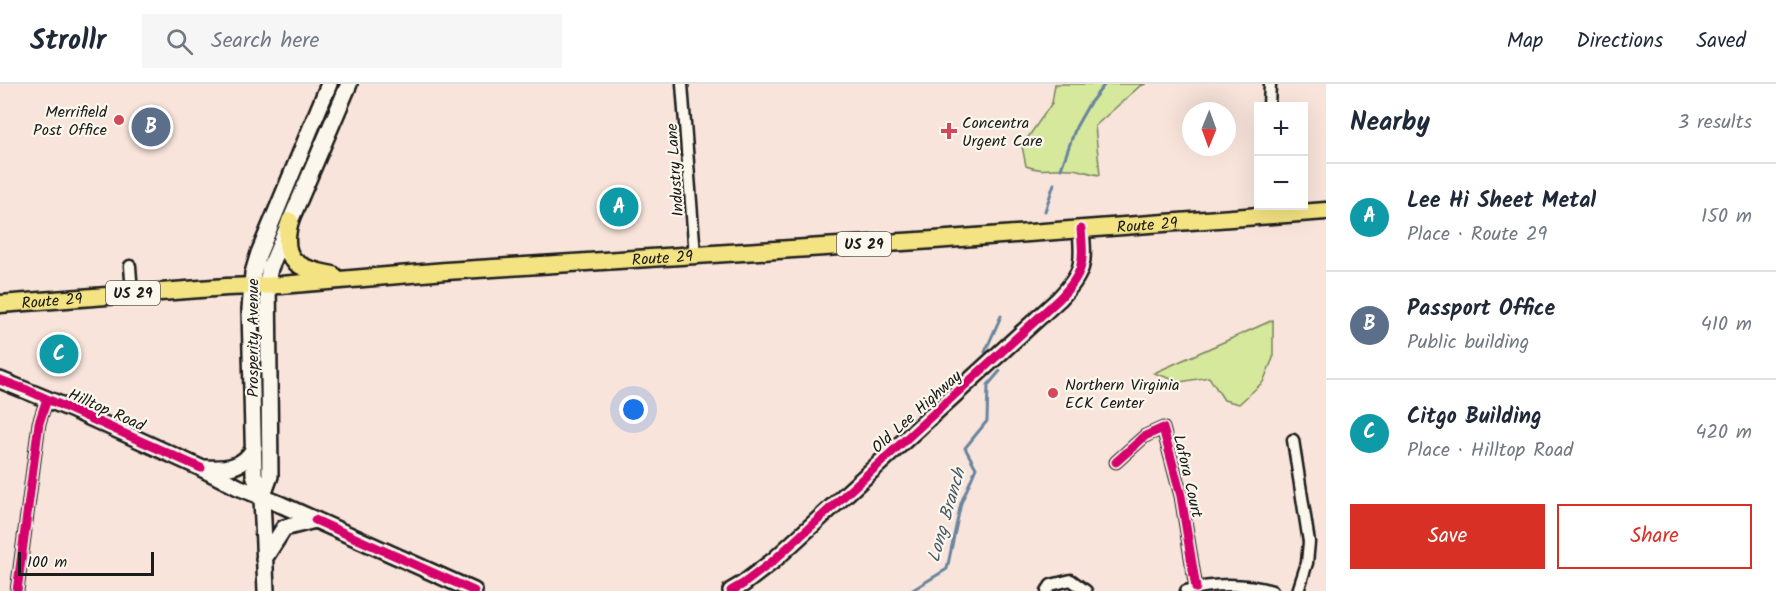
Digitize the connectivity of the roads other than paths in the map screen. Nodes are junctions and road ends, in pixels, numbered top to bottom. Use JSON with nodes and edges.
{"nodes":[{"id":1,"x":329,"y":84,"type":"edge"},
{"id":2,"x":349,"y":84,"type":"edge"},
{"id":3,"x":682,"y":84,"type":"edge"},
{"id":4,"x":1270,"y":84,"type":"edge"},
{"id":5,"x":1269,"y":102,"type":"edge"},
{"id":6,"x":1264,"y":211,"type":"edge"},
{"id":7,"x":1326,"y":211,"type":"edge"},
{"id":8,"x":291,"y":221,"type":"junction"},
{"id":9,"x":1081,"y":229,"type":"junction"},
{"id":10,"x":695,"y":255,"type":"junction"},
{"id":11,"x":130,"y":266,"type":"dead end"},
{"id":12,"x":352,"y":279,"type":"junction"},
{"id":13,"x":259,"y":286,"type":"junction"},
{"id":14,"x":132,"y":293,"type":"junction"},
{"id":15,"x":0,"y":304,"type":"edge"},
{"id":16,"x":0,"y":380,"type":"edge"},
{"id":17,"x":48,"y":399,"type":"junction"},
{"id":18,"x":1293,"y":441,"type":"dead end"},
{"id":19,"x":254,"y":448,"type":"junction"},
{"id":20,"x":1116,"y":462,"type":"dead end"},
{"id":21,"x":201,"y":468,"type":"junction"},
{"id":22,"x":262,"y":498,"type":"junction"},
{"id":23,"x":315,"y":520,"type":"junction"},
{"id":24,"x":264,"y":559,"type":"junction"},
{"id":25,"x":1191,"y":590,"type":"edge"},
{"id":26,"x":17,"y":591,"type":"edge"},
{"id":27,"x":266,"y":591,"type":"edge"},
{"id":28,"x":474,"y":591,"type":"edge"},
{"id":29,"x":731,"y":591,"type":"edge"},
{"id":30,"x":1047,"y":591,"type":"edge"},
{"id":31,"x":1086,"y":591,"type":"edge"},
{"id":32,"x":1272,"y":591,"type":"edge"},
{"id":33,"x":1298,"y":591,"type":"edge"}],
"edges":[{"from":1,"to":13,"type":"main road","name":"Prosperity Avenue"},
{"from":2,"to":8,"type":"main road","name":"Prosperity Avenue"},
{"from":3,"to":10,"type":"street","name":"Industry Lane"},
{"from":4,"to":5,"type":"street"},
{"from":6,"to":7,"type":"main road","name":"Route 29","number":"US 29"},
{"from":6,"to":9,"type":"main road","name":"Route 29","number":"US 29"},
{"from":8,"to":12,"type":"main road"},
{"from":8,"to":13,"type":"main road","name":"Prosperity Avenue"},
{"from":9,"to":10,"type":"main road","name":"Route 29","number":"US 29"},
{"from":9,"to":29,"type":"main road","name":"Old Lee Highway"},
{"from":10,"to":12,"type":"main road","name":"Route 29","number":"US 29"},
{"from":11,"to":14,"type":"street"},
{"from":12,"to":13,"type":"main road","name":"Route 29","number":"US 29"},
{"from":13,"to":14,"type":"main road","name":"Route 29","number":"US 29"},
{"from":13,"to":19,"type":"main road","name":"Prosperity Avenue"},
{"from":13,"to":22,"type":"main road","name":"Prosperity Avenue"},
{"from":14,"to":15,"type":"main road","name":"Route 29","number":"US 29"},
{"from":16,"to":17,"type":"main road","name":"Hilltop Road"},
{"from":17,"to":21,"type":"main road","name":"Hilltop Road"},
{"from":17,"to":26,"type":"street"},
{"from":18,"to":33,"type":"street"},
{"from":19,"to":21,"type":"main road"},
{"from":19,"to":22,"type":"main road","name":"Prosperity Avenue"},
{"from":20,"to":25,"type":"street","name":"Lafora Court"},
{"from":21,"to":22,"type":"main road","name":"Hilltop Road"},
{"from":22,"to":23,"type":"main road","name":"Hilltop Road"},
{"from":22,"to":24,"type":"main road","name":"Prosperity Avenue"},
{"from":23,"to":24,"type":"main road"},
{"from":23,"to":28,"type":"main road","name":"Hilltop Road"},
{"from":24,"to":27,"type":"main road","name":"Prosperity Avenue"},
{"from":25,"to":32,"type":"street"},
{"from":30,"to":31,"type":"street"}]}
